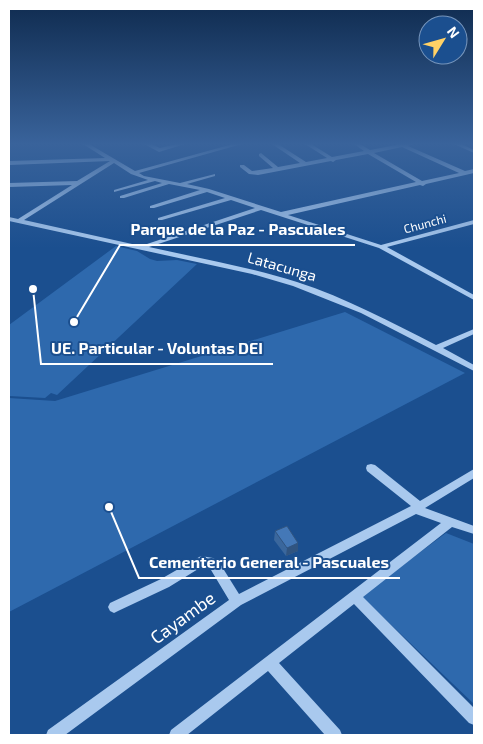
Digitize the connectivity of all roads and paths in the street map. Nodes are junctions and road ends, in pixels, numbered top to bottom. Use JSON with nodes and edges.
{"nodes":[{"id":1,"x":85,"y":179,"type":"edge"},
{"id":2,"x":149,"y":179,"type":"edge"},
{"id":3,"x":200,"y":179,"type":"edge"},
{"id":4,"x":414,"y":179,"type":"edge"},
{"id":5,"x":442,"y":179,"type":"edge"},
{"id":6,"x":153,"y":180,"type":"junction"},
{"id":7,"x":169,"y":182,"type":"junction"},
{"id":8,"x":79,"y":183,"type":"junction"},
{"id":9,"x":182,"y":184,"type":"junction"},
{"id":10,"x":422,"y":184,"type":"junction"},
{"id":11,"x":9,"y":185,"type":"edge"},
{"id":12,"x":207,"y":190,"type":"junction"},
{"id":13,"x":116,"y":191,"type":"dead end"},
{"id":14,"x":122,"y":197,"type":"dead end"},
{"id":15,"x":231,"y":198,"type":"junction"},
{"id":16,"x":152,"y":208,"type":"dead end"},
{"id":17,"x":261,"y":208,"type":"junction"},
{"id":18,"x":282,"y":214,"type":"junction"},
{"id":19,"x":9,"y":219,"type":"edge"},
{"id":20,"x":160,"y":219,"type":"dead end"},
{"id":21,"x":19,"y":221,"type":"junction"},
{"id":22,"x":474,"y":222,"type":"edge"},
{"id":23,"x":143,"y":247,"type":"junction"},
{"id":24,"x":381,"y":247,"type":"junction"},
{"id":25,"x":474,"y":298,"type":"edge"},
{"id":26,"x":474,"y":331,"type":"edge"},
{"id":27,"x":437,"y":348,"type":"junction"},
{"id":28,"x":474,"y":368,"type":"edge"},
{"id":29,"x":371,"y":468,"type":"dead end"},
{"id":30,"x":474,"y":473,"type":"edge"},
{"id":31,"x":417,"y":508,"type":"junction"},
{"id":32,"x":451,"y":521,"type":"junction"},
{"id":33,"x":474,"y":530,"type":"edge"},
{"id":34,"x":354,"y":596,"type":"junction"},
{"id":35,"x":237,"y":601,"type":"junction"},
{"id":36,"x":114,"y":607,"type":"dead end"},
{"id":37,"x":269,"y":662,"type":"junction"},
{"id":38,"x":474,"y":718,"type":"edge"},
{"id":39,"x":53,"y":735,"type":"edge"},
{"id":40,"x":176,"y":735,"type":"edge"},
{"id":41,"x":335,"y":735,"type":"edge"}],
"edges":[{"from":1,"to":8,"type":"street"},
{"from":2,"to":6,"type":"street"},
{"from":3,"to":9,"type":"street"},
{"from":4,"to":10,"type":"street"},
{"from":5,"to":10,"type":"street"},
{"from":6,"to":7,"type":"street"},
{"from":6,"to":13,"type":"street"},
{"from":7,"to":9,"type":"street"},
{"from":7,"to":14,"type":"street"},
{"from":8,"to":11,"type":"street"},
{"from":8,"to":21,"type":"street"},
{"from":9,"to":12,"type":"street"},
{"from":10,"to":18,"type":"street"},
{"from":12,"to":15,"type":"street"},
{"from":12,"to":16,"type":"street"},
{"from":15,"to":17,"type":"street"},
{"from":15,"to":20,"type":"street"},
{"from":17,"to":18,"type":"street"},
{"from":17,"to":23,"type":"street"},
{"from":18,"to":24,"type":"street"},
{"from":19,"to":21,"type":"street","name":"Latacunga"},
{"from":21,"to":23,"type":"street","name":"Latacunga"},
{"from":22,"to":24,"type":"street","name":"Chunchi"},
{"from":23,"to":27,"type":"street","name":"Latacunga"},
{"from":24,"to":25,"type":"street"},
{"from":26,"to":27,"type":"street"},
{"from":27,"to":28,"type":"street","name":"Latacunga"},
{"from":29,"to":31,"type":"street"},
{"from":30,"to":31,"type":"street","name":"Cayambe"},
{"from":31,"to":32,"type":"street"},
{"from":31,"to":35,"type":"street","name":"Cayambe"},
{"from":32,"to":33,"type":"street"},
{"from":32,"to":34,"type":"street"},
{"from":34,"to":37,"type":"street"},
{"from":34,"to":38,"type":"street"},
{"from":35,"to":36,"type":"street"},
{"from":35,"to":39,"type":"street","name":"Cayambe"},
{"from":37,"to":40,"type":"street"},
{"from":37,"to":41,"type":"street"}]}
